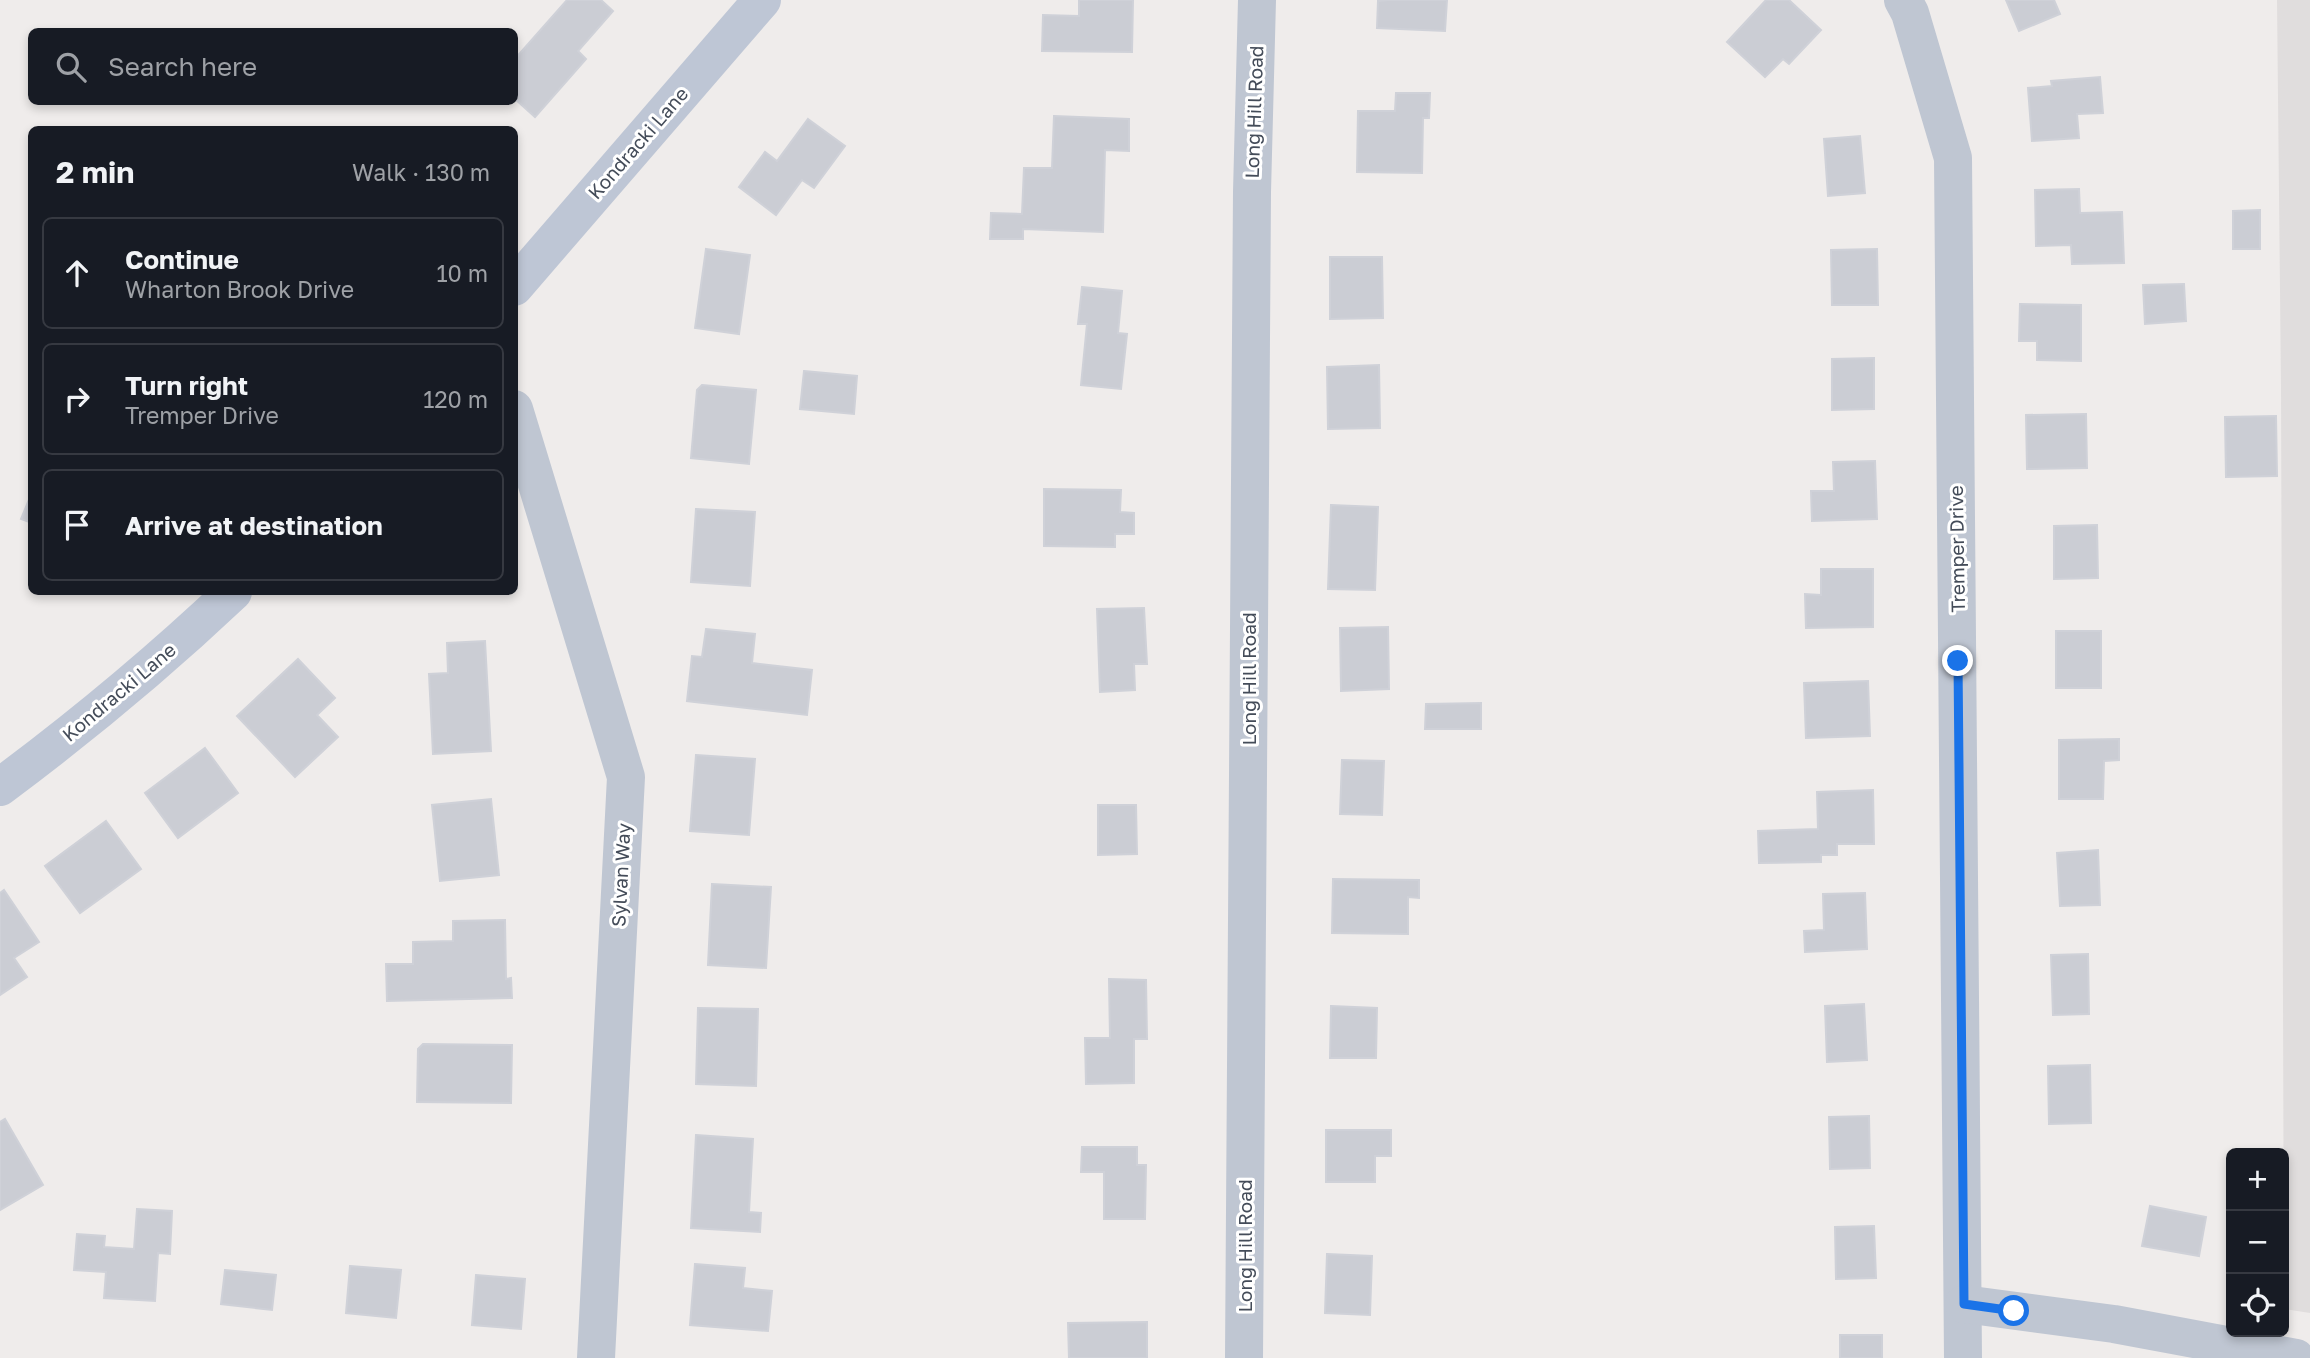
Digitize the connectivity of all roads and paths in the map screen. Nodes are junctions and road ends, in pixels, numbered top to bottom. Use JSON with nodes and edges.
{"nodes":[{"id":1,"x":762,"y":0,"type":"edge"},
{"id":2,"x":1257,"y":0,"type":"edge"},
{"id":3,"x":1903,"y":0,"type":"edge"},
{"id":4,"x":518,"y":282,"type":"edge"},
{"id":5,"x":518,"y":421,"type":"edge"},
{"id":6,"x":230,"y":595,"type":"edge"},
{"id":7,"x":0,"y":787,"type":"edge"},
{"id":8,"x":1964,"y":1304,"type":"junction"},
{"id":9,"x":596,"y":1358,"type":"edge"},
{"id":10,"x":1244,"y":1358,"type":"edge"},
{"id":11,"x":1963,"y":1358,"type":"edge"},
{"id":12,"x":2296,"y":1358,"type":"edge"}],
"edges":[{"from":1,"to":4,"type":"main road","name":"Kondracki Lane"},
{"from":2,"to":10,"type":"street","name":"Long Hill Road"},
{"from":3,"to":8,"type":"street","name":"Tremper Drive"},
{"from":5,"to":9,"type":"street","name":"Sylvan Way"},
{"from":6,"to":7,"type":"main road","name":"Kondracki Lane"},
{"from":8,"to":11,"type":"street","name":"Tremper Drive"},
{"from":8,"to":12,"type":"street"}]}
